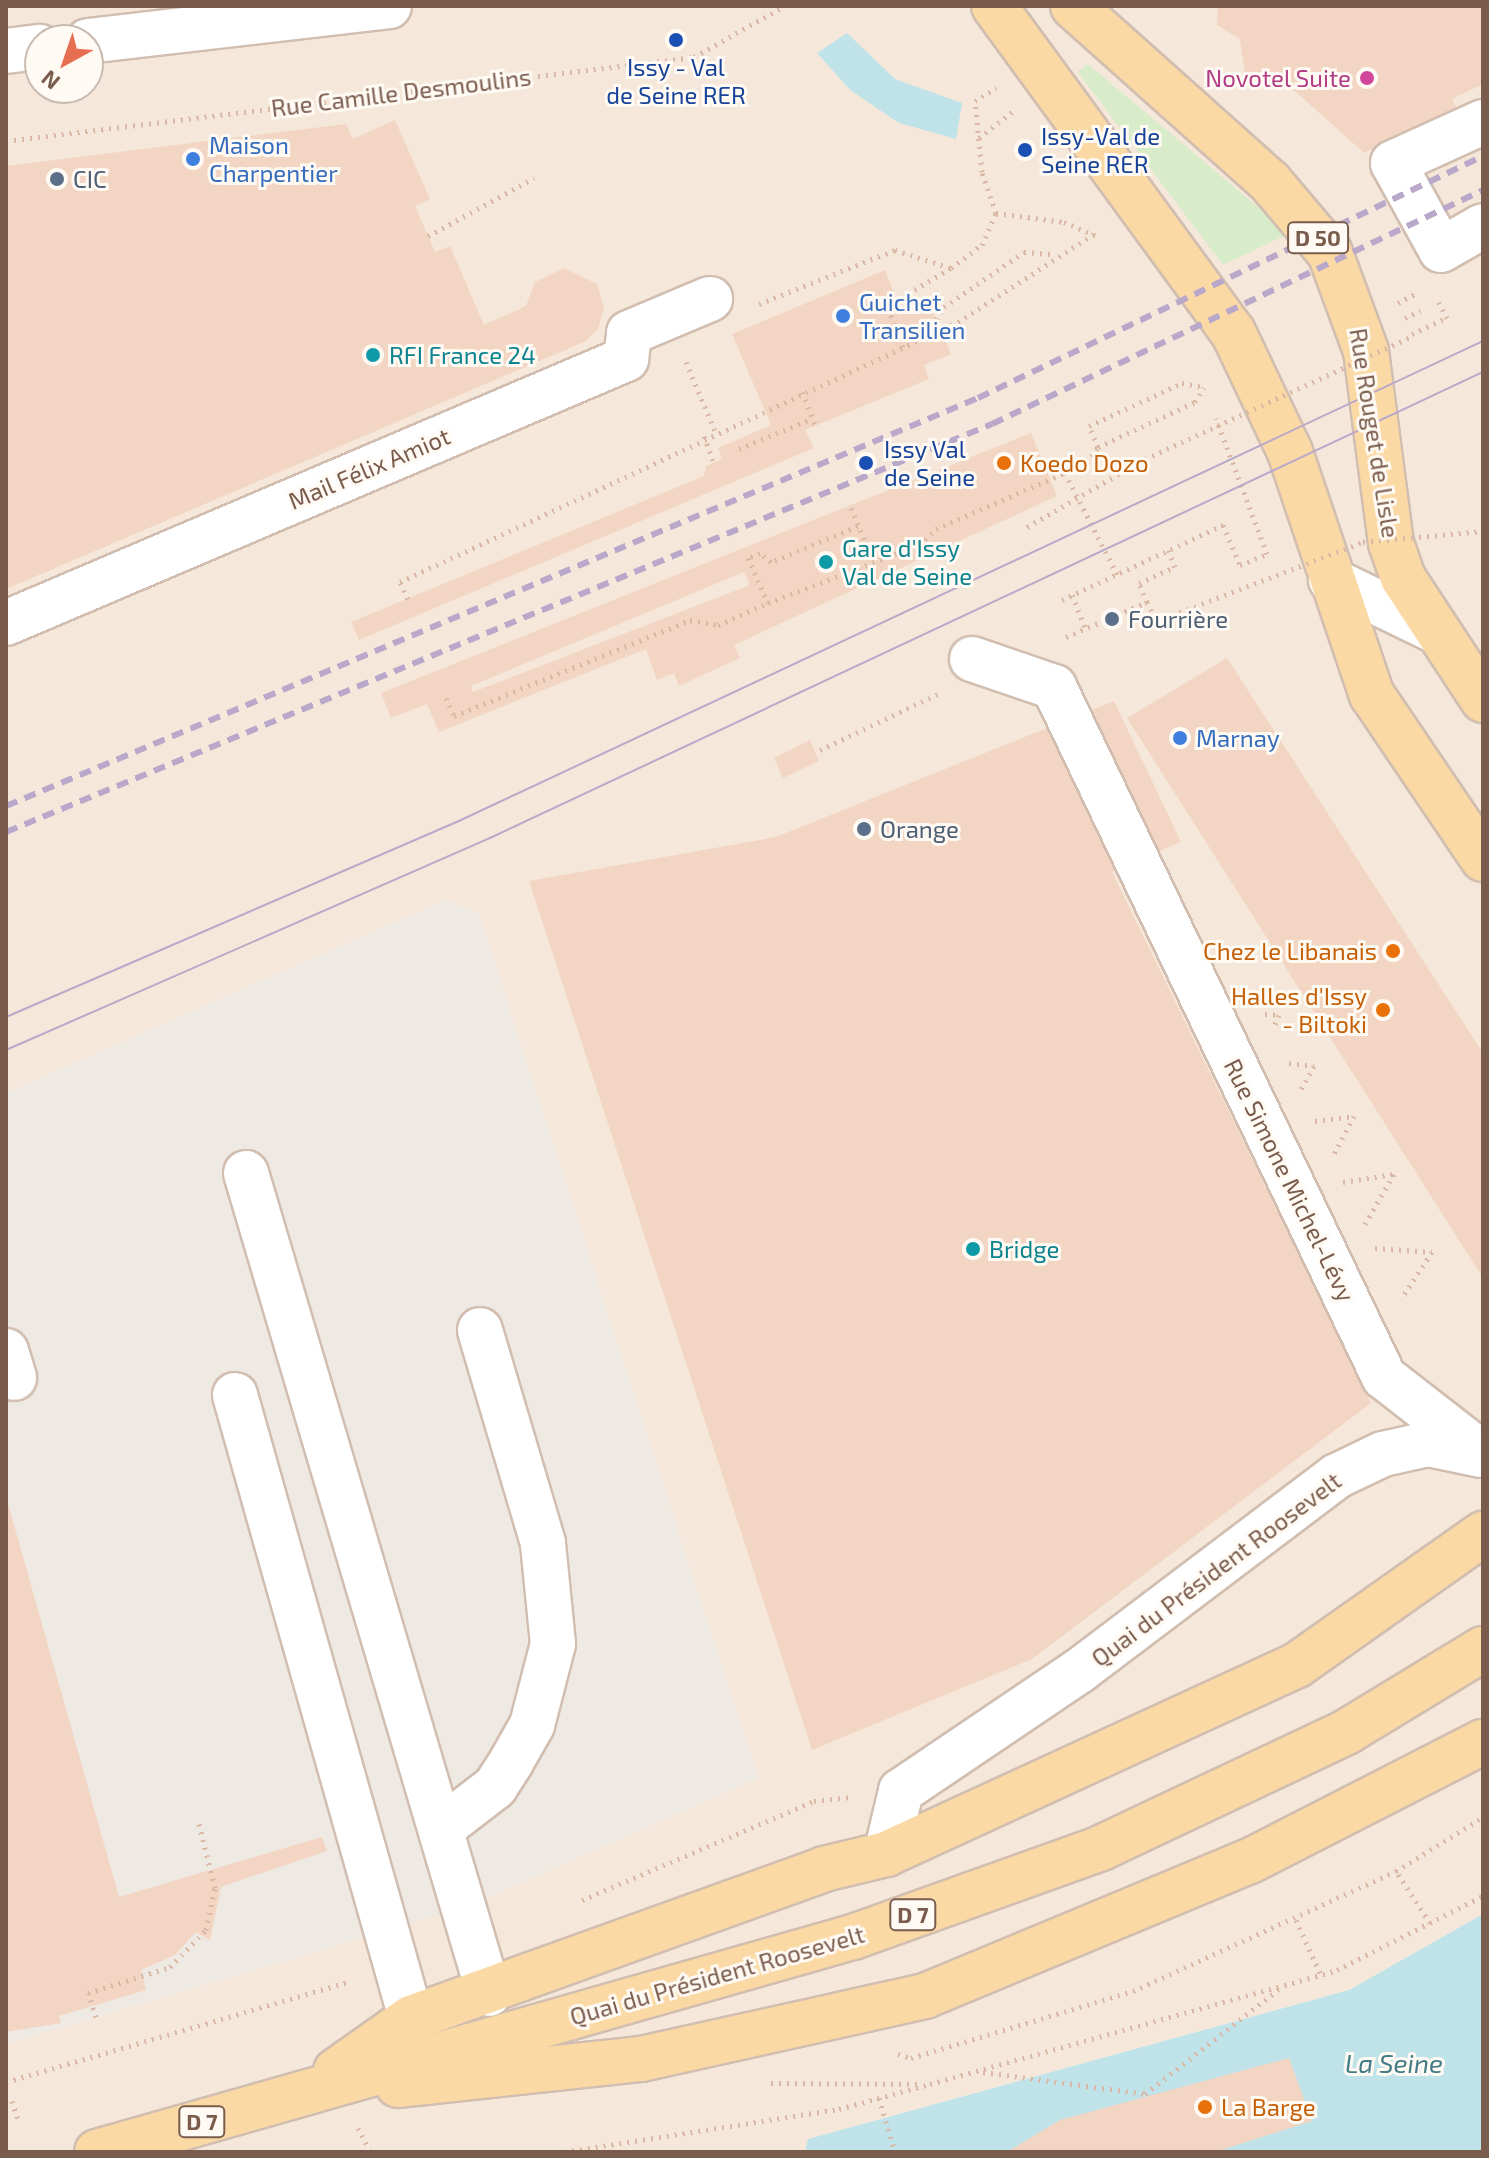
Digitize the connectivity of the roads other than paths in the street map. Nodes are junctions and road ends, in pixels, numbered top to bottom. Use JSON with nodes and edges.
{"nodes":[{"id":1,"x":389,"y":6,"type":"edge"},
{"id":2,"x":994,"y":6,"type":"edge"},
{"id":3,"x":1073,"y":6,"type":"edge"},
{"id":4,"x":104,"y":39,"type":"edge"},
{"id":5,"x":1483,"y":122,"type":"edge"},
{"id":6,"x":1483,"y":226,"type":"edge"},
{"id":7,"x":710,"y":299,"type":"road end"},
{"id":8,"x":1331,"y":580,"type":"junction"},
{"id":9,"x":6,"y":623,"type":"edge"},
{"id":10,"x":1434,"y":630,"type":"junction"},
{"id":11,"x":972,"y":659,"type":"dead end"},
{"id":12,"x":1483,"y":700,"type":"edge"},
{"id":13,"x":1483,"y":859,"type":"edge"},
{"id":14,"x":246,"y":1173,"type":"dead end"},
{"id":15,"x":480,"y":1330,"type":"dead end"},
{"id":16,"x":235,"y":1395,"type":"dead end"},
{"id":17,"x":1483,"y":1455,"type":"edge"},
{"id":18,"x":1483,"y":1534,"type":"edge"},
{"id":19,"x":1483,"y":1649,"type":"edge"},
{"id":20,"x":1483,"y":1742,"type":"edge"},
{"id":21,"x":443,"y":1827,"type":"junction"},
{"id":22,"x":886,"y":1854,"type":"junction"},
{"id":23,"x":489,"y":1994,"type":"junction"},
{"id":24,"x":411,"y":2018,"type":"junction"},
{"id":25,"x":308,"y":2091,"type":"junction"},
{"id":26,"x":97,"y":2152,"type":"edge"}],
"edges":[{"from":1,"to":4,"type":"street"},
{"from":2,"to":8,"type":"main road"},
{"from":3,"to":10,"type":"main road","name":"Rue Rouget de Lisle","number":"D 50"},
{"from":5,"to":6,"type":"street"},
{"from":7,"to":9,"type":"street","name":"Mail Félix Amiot"},
{"from":8,"to":10,"type":"street","name":"Rue Rouget de Lisle","number":"D 50"},
{"from":8,"to":13,"type":"main road"},
{"from":10,"to":12,"type":"main road","name":"Rue Rouget de Lisle","number":"D 50"},
{"from":11,"to":17,"type":"street","name":"Rue Simone Michel-Lévy"},
{"from":14,"to":21,"type":"street"},
{"from":15,"to":21,"type":"street"},
{"from":16,"to":24,"type":"street"},
{"from":17,"to":22,"type":"street","name":"Quai du Président Roosevelt"},
{"from":18,"to":22,"type":"main road"},
{"from":19,"to":25,"type":"main road","name":"Quai du Président Roosevelt","number":"D 7"},
{"from":20,"to":25,"type":"main road"},
{"from":21,"to":23,"type":"street"},
{"from":22,"to":23,"type":"main road"},
{"from":23,"to":24,"type":"main road"},
{"from":24,"to":25,"type":"main road"},
{"from":25,"to":26,"type":"main road","name":"Quai du Président Roosevelt","number":"D 7"}]}
